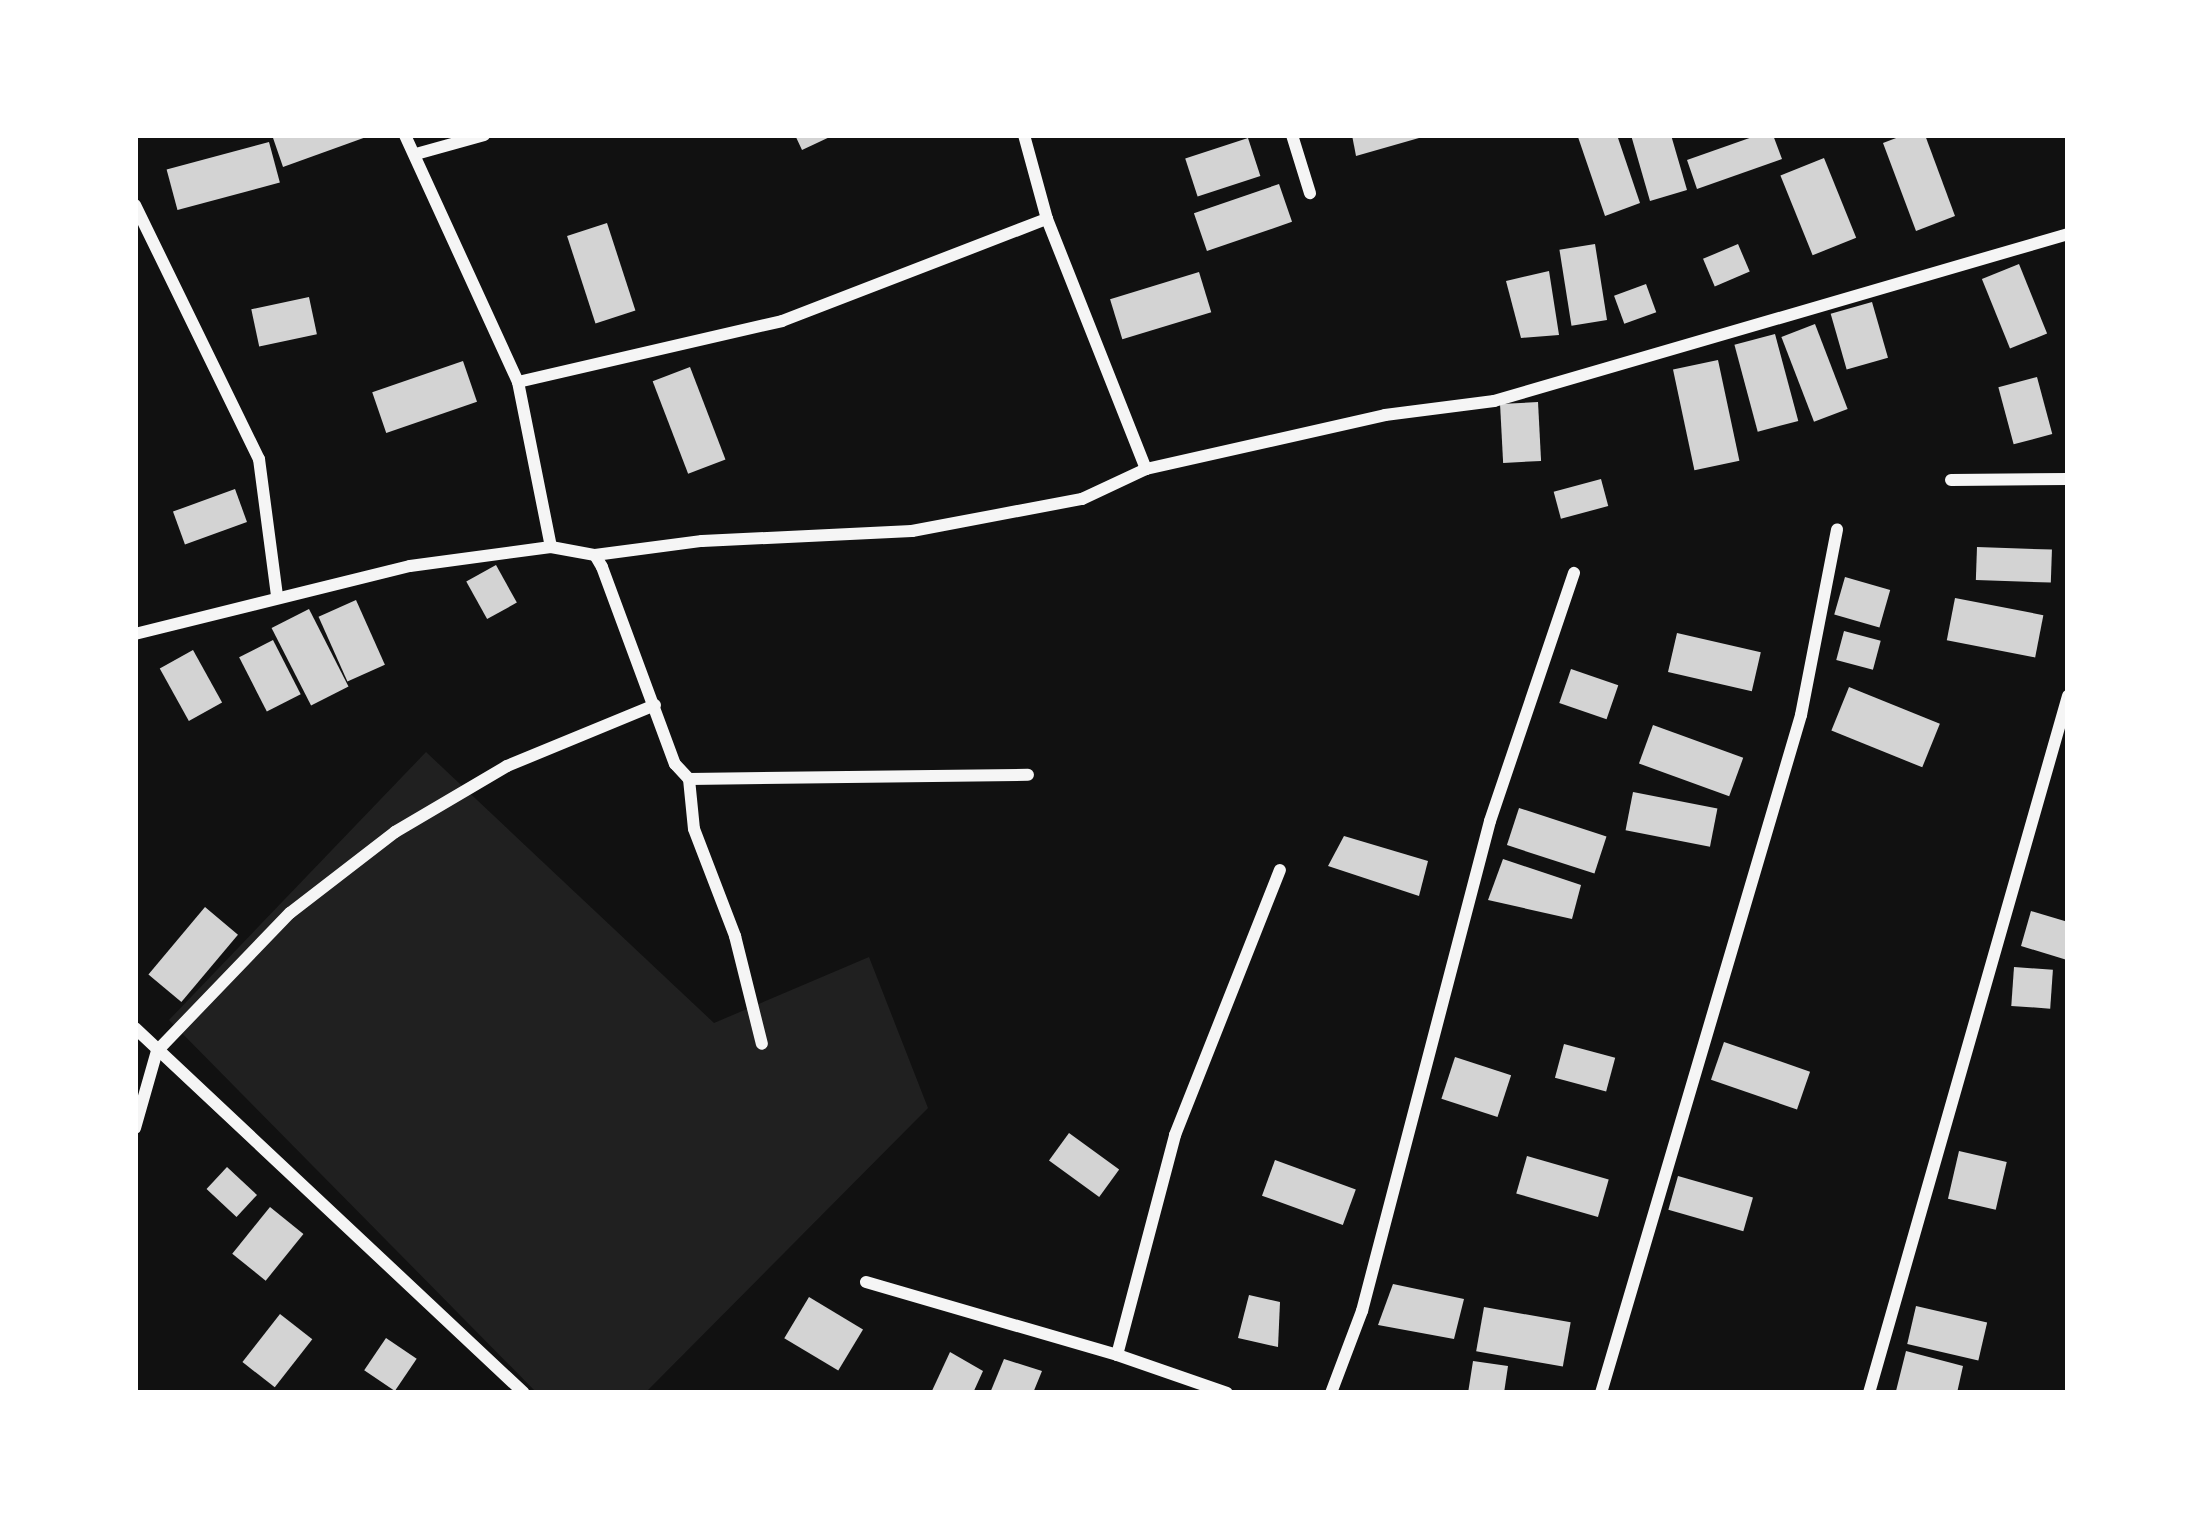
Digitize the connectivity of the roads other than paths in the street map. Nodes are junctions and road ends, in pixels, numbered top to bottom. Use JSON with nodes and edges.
{"nodes":[{"id":1,"x":405,"y":135,"type":"edge"},
{"id":2,"x":484,"y":135,"type":"edge"},
{"id":3,"x":1024,"y":135,"type":"edge"},
{"id":4,"x":1292,"y":135,"type":"edge"},
{"id":5,"x":416,"y":154,"type":"junction"},
{"id":6,"x":1310,"y":193,"type":"dead end"},
{"id":7,"x":135,"y":205,"type":"edge"},
{"id":8,"x":1047,"y":219,"type":"junction"},
{"id":9,"x":2068,"y":234,"type":"edge"},
{"id":10,"x":518,"y":382,"type":"junction"},
{"id":11,"x":1146,"y":469,"type":"junction"},
{"id":12,"x":2068,"y":479,"type":"edge"},
{"id":13,"x":1951,"y":480,"type":"dead end"},
{"id":14,"x":1837,"y":529,"type":"dead end"},
{"id":15,"x":551,"y":547,"type":"junction"},
{"id":16,"x":595,"y":555,"type":"junction"},
{"id":17,"x":1574,"y":573,"type":"dead end"},
{"id":18,"x":277,"y":596,"type":"junction"},
{"id":19,"x":135,"y":634,"type":"edge"},
{"id":20,"x":2068,"y":696,"type":"edge"},
{"id":21,"x":656,"y":705,"type":"junction"},
{"id":22,"x":1028,"y":775,"type":"dead end"},
{"id":23,"x":689,"y":779,"type":"junction"},
{"id":24,"x":1280,"y":870,"type":"dead end"},
{"id":25,"x":135,"y":1028,"type":"edge"},
{"id":26,"x":762,"y":1044,"type":"dead end"},
{"id":27,"x":157,"y":1051,"type":"junction"},
{"id":28,"x":135,"y":1128,"type":"edge"},
{"id":29,"x":866,"y":1282,"type":"dead end"},
{"id":30,"x":1117,"y":1355,"type":"junction"},
{"id":31,"x":524,"y":1393,"type":"edge"},
{"id":32,"x":1227,"y":1393,"type":"edge"},
{"id":33,"x":1331,"y":1393,"type":"edge"},
{"id":34,"x":1601,"y":1393,"type":"edge"},
{"id":35,"x":1869,"y":1393,"type":"edge"}],
"edges":[{"from":1,"to":5,"type":"street"},
{"from":2,"to":5,"type":"street"},
{"from":3,"to":8,"type":"street"},
{"from":4,"to":6,"type":"street"},
{"from":5,"to":10,"type":"street"},
{"from":7,"to":18,"type":"street"},
{"from":8,"to":10,"type":"street"},
{"from":8,"to":11,"type":"street"},
{"from":9,"to":11,"type":"street"},
{"from":10,"to":15,"type":"street"},
{"from":11,"to":16,"type":"street"},
{"from":12,"to":13,"type":"street"},
{"from":14,"to":34,"type":"street"},
{"from":15,"to":16,"type":"street"},
{"from":15,"to":18,"type":"street"},
{"from":16,"to":21,"type":"street"},
{"from":17,"to":33,"type":"street"},
{"from":18,"to":19,"type":"street"},
{"from":20,"to":35,"type":"street"},
{"from":21,"to":23,"type":"street"},
{"from":21,"to":27,"type":"street"},
{"from":22,"to":23,"type":"street"},
{"from":23,"to":26,"type":"street"},
{"from":24,"to":30,"type":"street"},
{"from":25,"to":27,"type":"street"},
{"from":27,"to":28,"type":"street"},
{"from":27,"to":31,"type":"street"},
{"from":29,"to":30,"type":"street"},
{"from":30,"to":32,"type":"street"}]}
